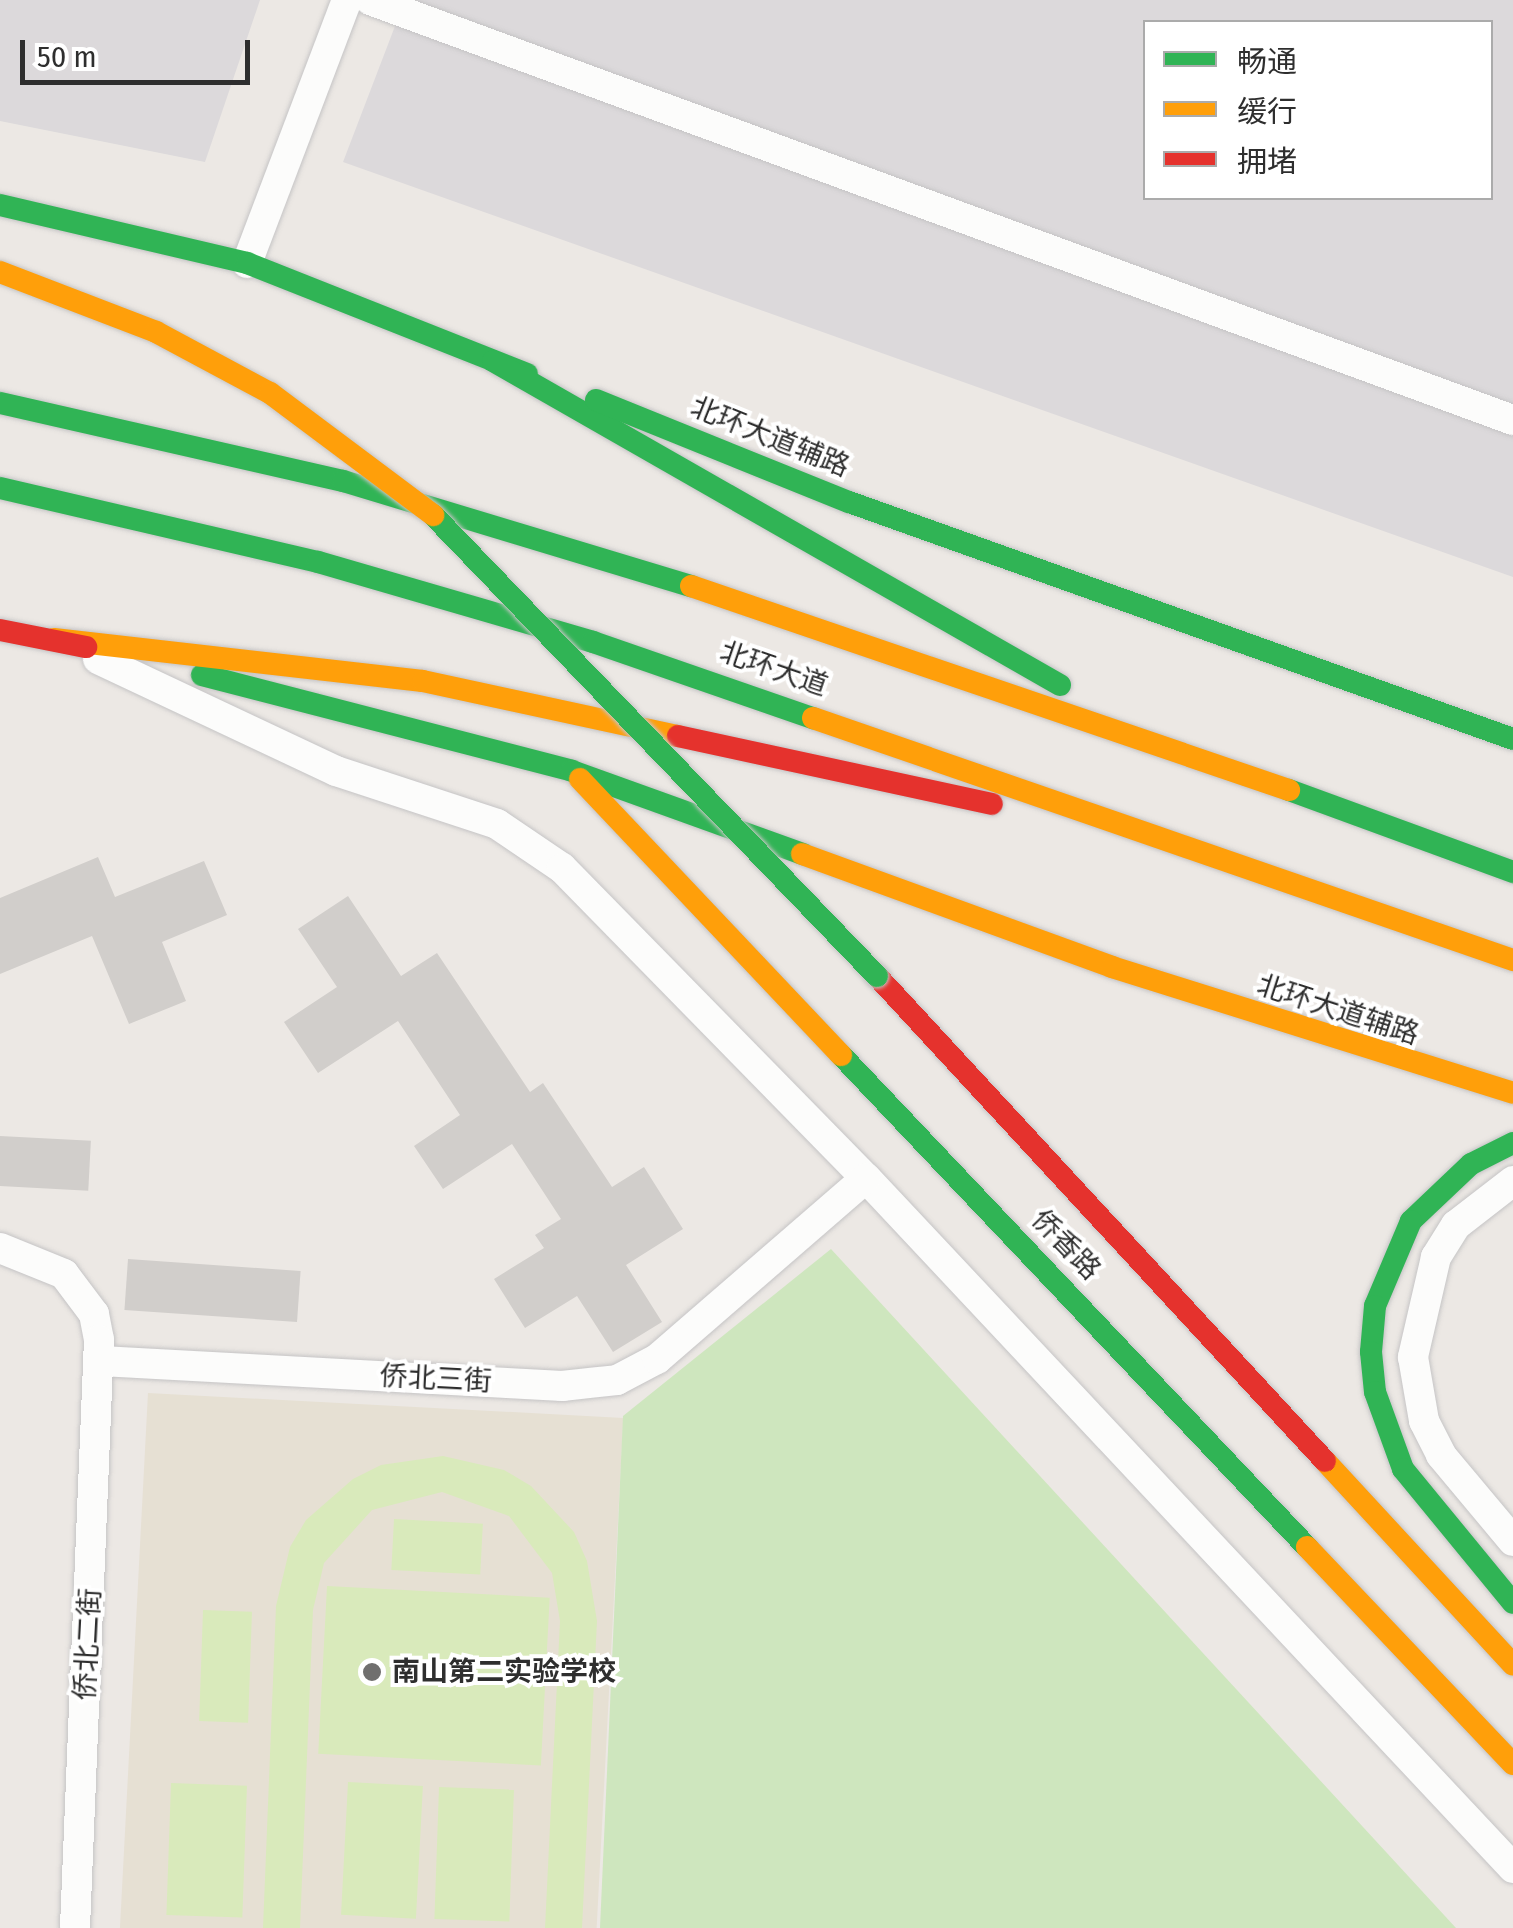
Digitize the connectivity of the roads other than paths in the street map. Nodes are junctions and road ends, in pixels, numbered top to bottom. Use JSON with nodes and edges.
{"nodes":[{"id":1,"x":347,"y":0,"type":"edge"},
{"id":2,"x":370,"y":0,"type":"edge"},
{"id":3,"x":0,"y":205,"type":"edge"},
{"id":4,"x":246,"y":263,"type":"junction"},
{"id":5,"x":0,"y":272,"type":"edge"},
{"id":6,"x":493,"y":360,"type":"junction"},
{"id":7,"x":0,"y":403,"type":"edge"},
{"id":8,"x":1513,"y":420,"type":"edge"},
{"id":9,"x":0,"y":488,"type":"edge"},
{"id":10,"x":0,"y":630,"type":"edge"},
{"id":11,"x":54,"y":639,"type":"junction"},
{"id":12,"x":1513,"y":739,"type":"edge"},
{"id":13,"x":1156,"y":741,"type":"junction"},
{"id":14,"x":572,"y":770,"type":"junction"},
{"id":15,"x":1160,"y":839,"type":"junction"},
{"id":16,"x":1513,"y":872,"type":"edge"},
{"id":17,"x":1513,"y":960,"type":"edge"},
{"id":18,"x":1513,"y":1094,"type":"edge"},
{"id":19,"x":1513,"y":1143,"type":"edge"},
{"id":20,"x":866,"y":1178,"type":"junction"},
{"id":21,"x":1513,"y":1181,"type":"edge"},
{"id":22,"x":0,"y":1248,"type":"edge"},
{"id":23,"x":101,"y":1361,"type":"junction"},
{"id":24,"x":1513,"y":1540,"type":"edge"},
{"id":25,"x":1513,"y":1604,"type":"edge"},
{"id":26,"x":1513,"y":1665,"type":"edge"},
{"id":27,"x":1513,"y":1764,"type":"edge"},
{"id":28,"x":1513,"y":1868,"type":"edge"},
{"id":29,"x":75,"y":1928,"type":"edge"}],
"edges":[{"from":1,"to":4,"type":"street"},
{"from":2,"to":8,"type":"street"},
{"from":3,"to":4,"type":"main road","name":"北环大道辅路"},
{"from":4,"to":6,"type":"main road","name":"北环大道辅路"},
{"from":5,"to":26,"type":"main road","bridge":true},
{"from":6,"to":12,"type":"main road","name":"北环大道辅路"},
{"from":6,"to":13,"type":"main road"},
{"from":7,"to":13,"type":"main road","name":"北环大道"},
{"from":9,"to":15,"type":"main road","name":"北环大道"},
{"from":10,"to":11,"type":"main road","name":"北环大道辅路"},
{"from":11,"to":14,"type":"main road","name":"北环大道辅路"},
{"from":11,"to":15,"type":"main road"},
{"from":11,"to":20,"type":"street"},
{"from":13,"to":16,"type":"main road","name":"北环大道"},
{"from":14,"to":18,"type":"main road","name":"北环大道辅路"},
{"from":14,"to":27,"type":"main road","name":"侨香路"},
{"from":15,"to":17,"type":"main road","name":"北环大道"},
{"from":19,"to":25,"type":"main road"},
{"from":20,"to":23,"type":"street","name":"侨北三街"},
{"from":20,"to":28,"type":"street"},
{"from":21,"to":24,"type":"street"},
{"from":22,"to":23,"type":"street"},
{"from":23,"to":29,"type":"street","name":"侨北二街"}]}
